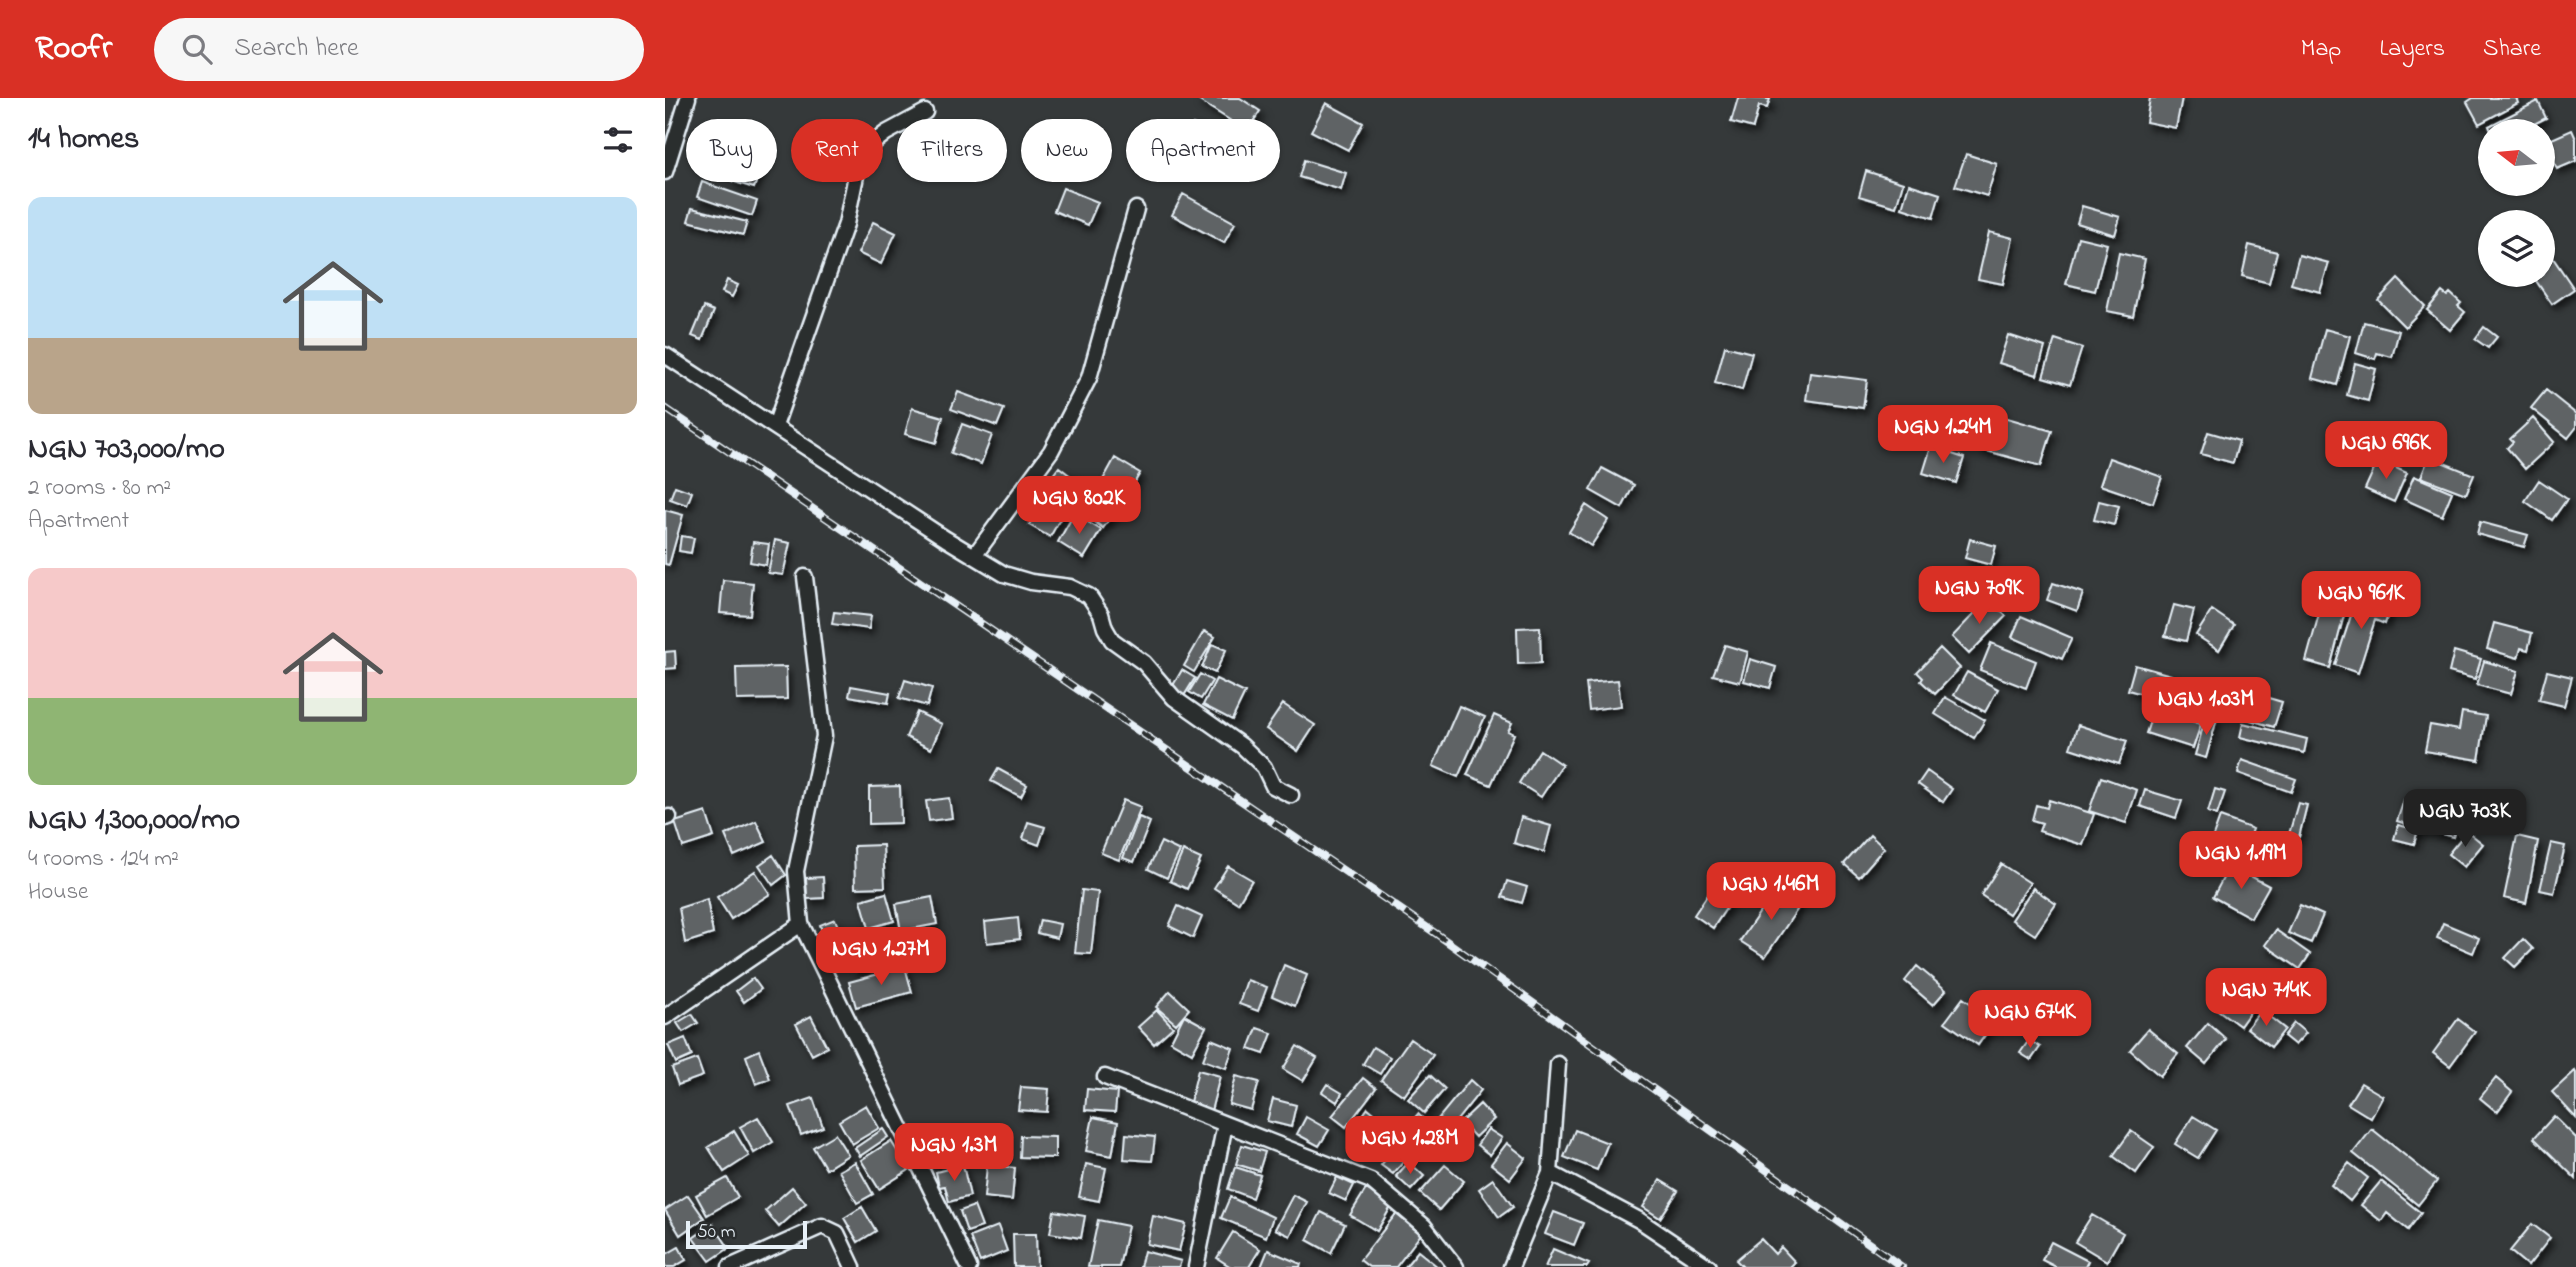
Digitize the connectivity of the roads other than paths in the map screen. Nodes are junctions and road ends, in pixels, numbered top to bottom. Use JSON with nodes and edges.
{"nodes":[{"id":1,"x":688,"y":98,"type":"edge"},
{"id":2,"x":925,"y":112,"type":"dead end"},
{"id":3,"x":665,"y":172,"type":"edge"},
{"id":4,"x":1136,"y":209,"type":"dead end"},
{"id":5,"x":665,"y":355,"type":"edge"},
{"id":6,"x":775,"y":426,"type":"junction"},
{"id":7,"x":974,"y":556,"type":"junction"},
{"id":8,"x":805,"y":577,"type":"dead end"},
{"id":9,"x":1291,"y":795,"type":"dead end"},
{"id":10,"x":801,"y":924,"type":"junction"},
{"id":11,"x":665,"y":1017,"type":"edge"},
{"id":12,"x":1558,"y":1064,"type":"dead end"},
{"id":13,"x":1105,"y":1077,"type":"dead end"},
{"id":14,"x":1225,"y":1124,"type":"junction"},
{"id":15,"x":1550,"y":1173,"type":"junction"},
{"id":16,"x":730,"y":1267,"type":"edge"},
{"id":17,"x":853,"y":1267,"type":"edge"},
{"id":18,"x":969,"y":1267,"type":"edge"},
{"id":19,"x":1196,"y":1267,"type":"edge"},
{"id":20,"x":1456,"y":1267,"type":"edge"},
{"id":21,"x":1511,"y":1267,"type":"edge"},
{"id":22,"x":1709,"y":1267,"type":"edge"}],
"edges":[{"from":1,"to":3,"type":"street"},
{"from":2,"to":6,"type":"street"},
{"from":4,"to":7,"type":"street"},
{"from":5,"to":6,"type":"street"},
{"from":6,"to":7,"type":"street"},
{"from":7,"to":9,"type":"street"},
{"from":8,"to":10,"type":"street"},
{"from":10,"to":11,"type":"street"},
{"from":10,"to":18,"type":"street"},
{"from":12,"to":15,"type":"street"},
{"from":13,"to":14,"type":"street"},
{"from":14,"to":19,"type":"street"},
{"from":14,"to":20,"type":"street"},
{"from":15,"to":21,"type":"street"},
{"from":15,"to":22,"type":"street"},
{"from":16,"to":17,"type":"street"}]}
